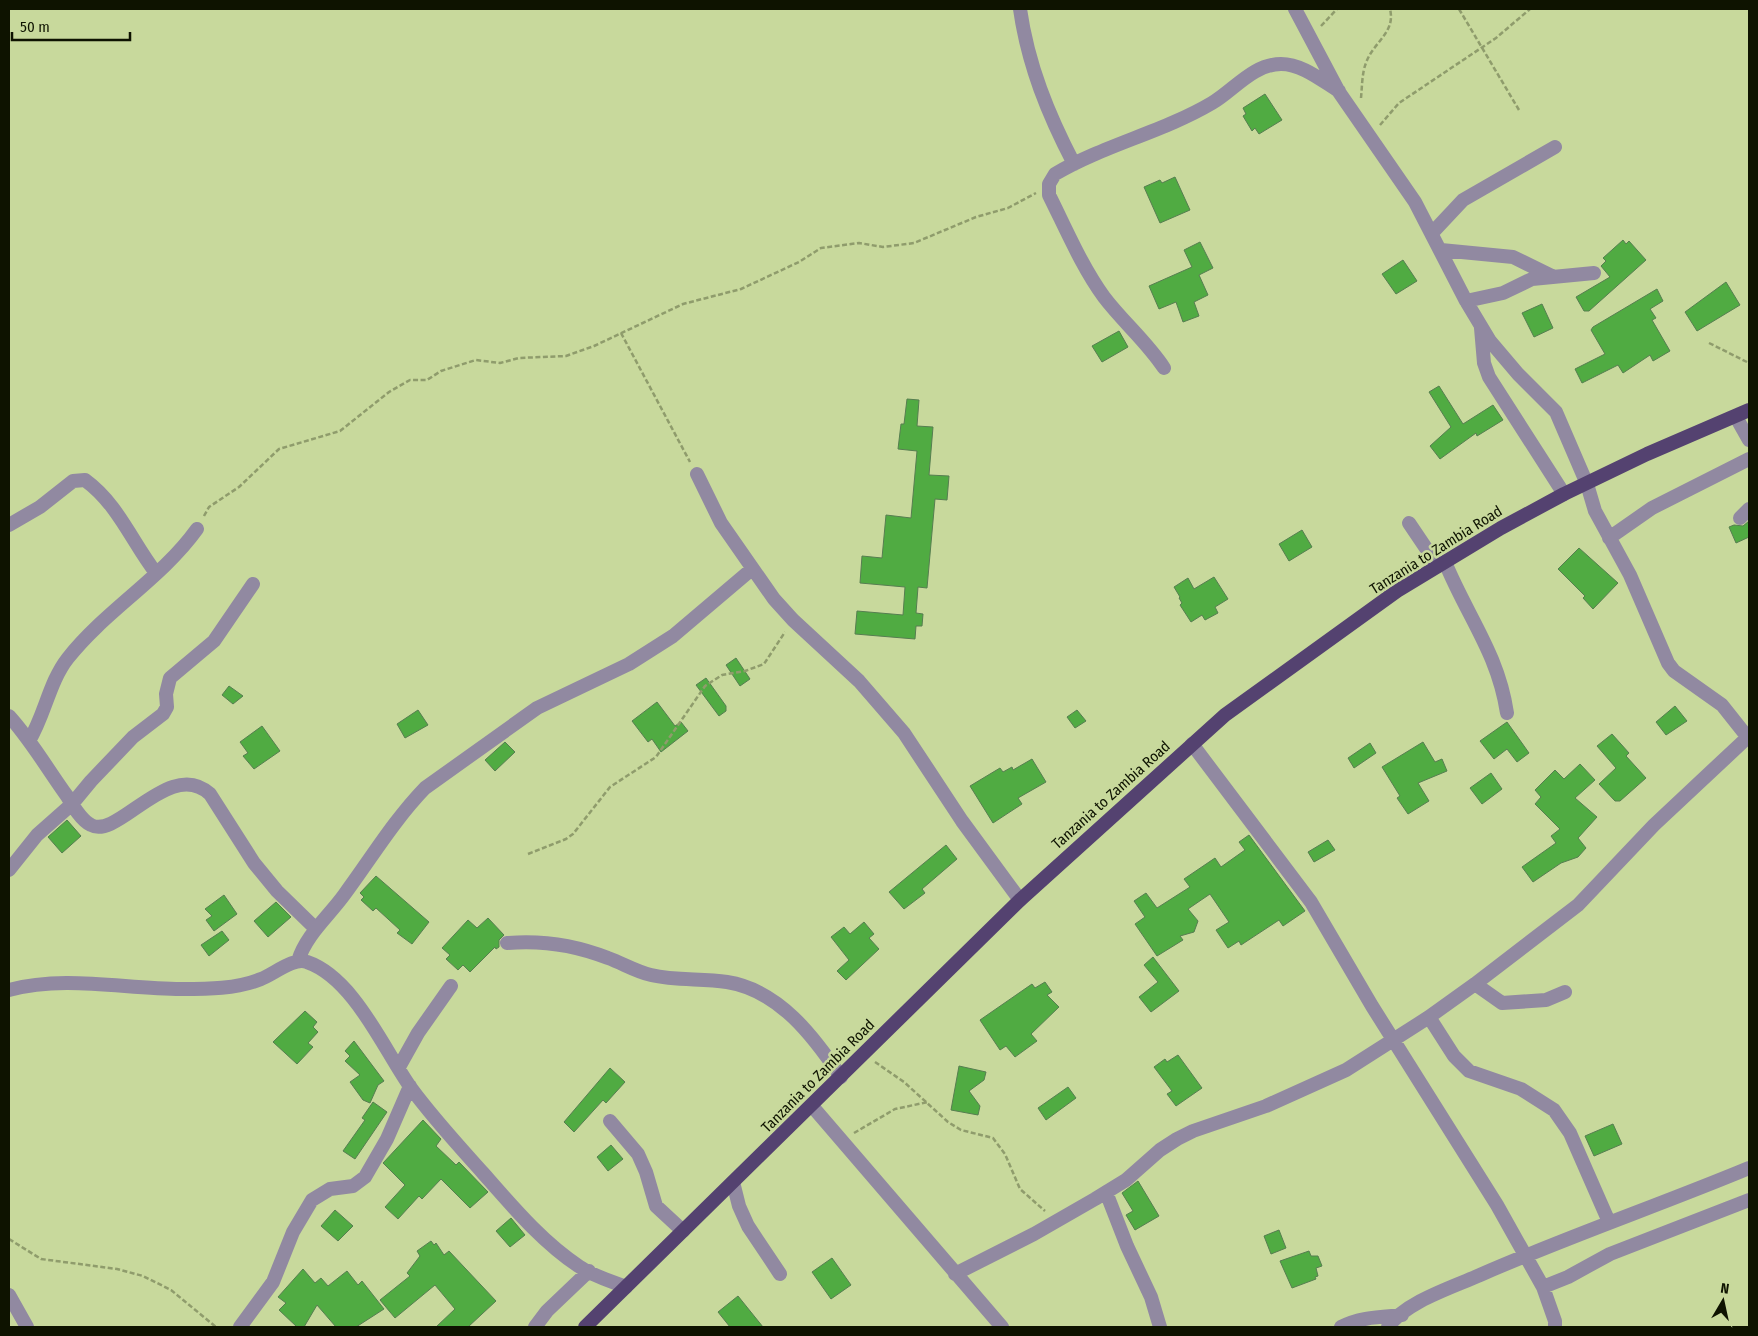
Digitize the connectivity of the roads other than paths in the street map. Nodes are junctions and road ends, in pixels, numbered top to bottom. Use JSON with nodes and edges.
{"nodes":[{"id":1,"x":1020,"y":9,"type":"edge"},
{"id":2,"x":1295,"y":9,"type":"edge"},
{"id":3,"x":1339,"y":92,"type":"junction"},
{"id":4,"x":1554,"y":147,"type":"dead end"},
{"id":5,"x":1074,"y":164,"type":"junction"},
{"id":6,"x":1433,"y":232,"type":"junction"},
{"id":7,"x":1440,"y":250,"type":"junction"},
{"id":8,"x":1594,"y":273,"type":"dead end"},
{"id":9,"x":1554,"y":277,"type":"junction"},
{"id":10,"x":1466,"y":301,"type":"junction"},
{"id":11,"x":1481,"y":327,"type":"junction"},
{"id":12,"x":1164,"y":368,"type":"dead end"},
{"id":13,"x":1749,"y":410,"type":"edge"},
{"id":14,"x":1736,"y":417,"type":"junction"},
{"id":15,"x":1749,"y":440,"type":"edge"},
{"id":16,"x":1749,"y":459,"type":"edge"},
{"id":17,"x":697,"y":474,"type":"road end"},
{"id":18,"x":1587,"y":484,"type":"junction"},
{"id":19,"x":1564,"y":494,"type":"junction"},
{"id":20,"x":1409,"y":523,"type":"dead end"},
{"id":21,"x":9,"y":525,"type":"edge"},
{"id":22,"x":197,"y":529,"type":"road end"},
{"id":23,"x":1609,"y":538,"type":"junction"},
{"id":24,"x":1441,"y":564,"type":"junction"},
{"id":25,"x":752,"y":569,"type":"junction"},
{"id":26,"x":156,"y":573,"type":"junction"},
{"id":27,"x":253,"y":584,"type":"dead end"},
{"id":28,"x":1507,"y":713,"type":"dead end"},
{"id":29,"x":9,"y":716,"type":"edge"},
{"id":30,"x":1749,"y":737,"type":"edge"},
{"id":31,"x":29,"y":741,"type":"junction"},
{"id":32,"x":1192,"y":744,"type":"junction"},
{"id":33,"x":72,"y":804,"type":"junction"},
{"id":34,"x":9,"y":870,"type":"edge"},
{"id":35,"x":1020,"y":900,"type":"junction"},
{"id":36,"x":316,"y":929,"type":"junction"},
{"id":37,"x":507,"y":943,"type":"dead end"},
{"id":38,"x":298,"y":961,"type":"junction"},
{"id":39,"x":1475,"y":984,"type":"junction"},
{"id":40,"x":451,"y":986,"type":"dead end"},
{"id":41,"x":9,"y":990,"type":"edge"},
{"id":42,"x":1565,"y":992,"type":"dead end"},
{"id":43,"x":1429,"y":1017,"type":"junction"},
{"id":44,"x":1394,"y":1040,"type":"junction"},
{"id":45,"x":399,"y":1067,"type":"junction"},
{"id":46,"x":841,"y":1077,"type":"junction"},
{"id":47,"x":410,"y":1086,"type":"junction"},
{"id":48,"x":812,"y":1106,"type":"junction"},
{"id":49,"x":610,"y":1121,"type":"dead end"},
{"id":50,"x":1749,"y":1168,"type":"edge"},
{"id":51,"x":733,"y":1182,"type":"junction"},
{"id":52,"x":1106,"y":1192,"type":"junction"},
{"id":53,"x":1749,"y":1200,"type":"edge"},
{"id":54,"x":1609,"y":1222,"type":"junction"},
{"id":55,"x":683,"y":1231,"type":"junction"},
{"id":56,"x":1526,"y":1255,"type":"junction"},
{"id":57,"x":589,"y":1272,"type":"junction"},
{"id":58,"x":780,"y":1274,"type":"dead end"},
{"id":59,"x":955,"y":1274,"type":"junction"},
{"id":60,"x":626,"y":1287,"type":"junction"},
{"id":61,"x":1543,"y":1287,"type":"junction"},
{"id":62,"x":9,"y":1295,"type":"edge"},
{"id":63,"x":1402,"y":1315,"type":"junction"},
{"id":64,"x":27,"y":1327,"type":"edge"},
{"id":65,"x":240,"y":1327,"type":"edge"},
{"id":66,"x":535,"y":1327,"type":"edge"},
{"id":67,"x":586,"y":1327,"type":"edge"},
{"id":68,"x":1002,"y":1327,"type":"edge"},
{"id":69,"x":1160,"y":1327,"type":"edge"},
{"id":70,"x":1341,"y":1327,"type":"edge"},
{"id":71,"x":1388,"y":1327,"type":"edge"},
{"id":72,"x":1555,"y":1327,"type":"edge"}],
"edges":[{"from":1,"to":5,"type":"street"},
{"from":2,"to":3,"type":"street"},
{"from":3,"to":5,"type":"street"},
{"from":3,"to":6,"type":"street"},
{"from":4,"to":6,"type":"street"},
{"from":5,"to":12,"type":"street"},
{"from":6,"to":7,"type":"street"},
{"from":7,"to":9,"type":"street"},
{"from":7,"to":10,"type":"street"},
{"from":8,"to":9,"type":"street"},
{"from":9,"to":10,"type":"street"},
{"from":10,"to":11,"type":"street"},
{"from":11,"to":18,"type":"street"},
{"from":11,"to":19,"type":"street"},
{"from":13,"to":14,"type":"highway","name":"Tanzania to Zambia Road"},
{"from":14,"to":15,"type":"street"},
{"from":14,"to":18,"type":"highway","name":"Tanzania to Zambia Road"},
{"from":16,"to":23,"type":"street"},
{"from":17,"to":25,"type":"street"},
{"from":18,"to":19,"type":"highway","name":"Tanzania to Zambia Road"},
{"from":18,"to":23,"type":"street"},
{"from":19,"to":24,"type":"highway","name":"Tanzania to Zambia Road"},
{"from":20,"to":24,"type":"street"},
{"from":21,"to":26,"type":"street"},
{"from":22,"to":26,"type":"street"},
{"from":23,"to":30,"type":"street"},
{"from":24,"to":28,"type":"street"},
{"from":24,"to":32,"type":"highway","name":"Tanzania to Zambia Road"},
{"from":25,"to":35,"type":"street"},
{"from":25,"to":36,"type":"street"},
{"from":26,"to":31,"type":"street"},
{"from":27,"to":33,"type":"street"},
{"from":29,"to":31,"type":"street"},
{"from":30,"to":39,"type":"street"},
{"from":31,"to":33,"type":"street"},
{"from":32,"to":35,"type":"highway","name":"Tanzania to Zambia Road"},
{"from":32,"to":44,"type":"street"},
{"from":33,"to":34,"type":"street"},
{"from":33,"to":36,"type":"street"},
{"from":35,"to":46,"type":"highway","name":"Tanzania to Zambia Road"},
{"from":36,"to":38,"type":"street"},
{"from":37,"to":46,"type":"street"},
{"from":38,"to":41,"type":"street"},
{"from":38,"to":45,"type":"street"},
{"from":39,"to":42,"type":"street"},
{"from":39,"to":43,"type":"street"},
{"from":40,"to":45,"type":"street"},
{"from":43,"to":44,"type":"street"},
{"from":43,"to":54,"type":"street"},
{"from":44,"to":52,"type":"street"},
{"from":44,"to":56,"type":"street"},
{"from":45,"to":47,"type":"street"},
{"from":46,"to":48,"type":"highway","name":"Tanzania to Zambia Road"},
{"from":47,"to":57,"type":"street"},
{"from":47,"to":65,"type":"street"},
{"from":48,"to":51,"type":"highway","name":"Tanzania to Zambia Road"},
{"from":48,"to":59,"type":"street"},
{"from":49,"to":55,"type":"street"},
{"from":50,"to":54,"type":"street"},
{"from":51,"to":55,"type":"highway","name":"Tanzania to Zambia Road"},
{"from":51,"to":58,"type":"street"},
{"from":52,"to":59,"type":"street"},
{"from":52,"to":69,"type":"street"},
{"from":53,"to":61,"type":"street"},
{"from":54,"to":56,"type":"street"},
{"from":55,"to":60,"type":"highway","name":"Tanzania to Zambia Road"},
{"from":56,"to":61,"type":"street"},
{"from":56,"to":63,"type":"street"},
{"from":57,"to":60,"type":"street"},
{"from":57,"to":66,"type":"street"},
{"from":59,"to":68,"type":"street"},
{"from":60,"to":67,"type":"highway","name":"Tanzania to Zambia Road"},
{"from":61,"to":72,"type":"street"},
{"from":62,"to":64,"type":"street"},
{"from":63,"to":70,"type":"street"},
{"from":63,"to":71,"type":"street"}]}
